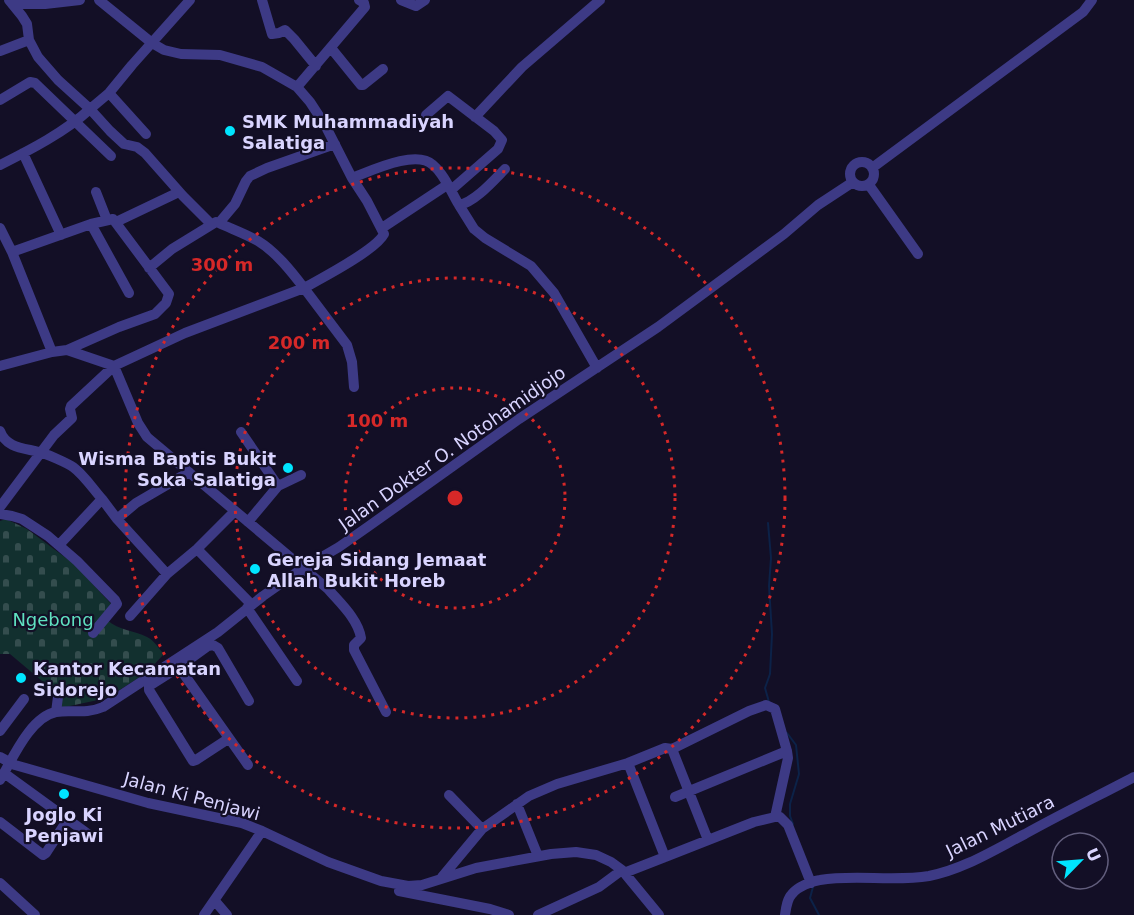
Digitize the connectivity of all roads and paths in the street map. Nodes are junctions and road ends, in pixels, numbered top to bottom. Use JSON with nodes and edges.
{"nodes":[{"id":1,"x":80,"y":0,"type":"edge"},
{"id":2,"x":99,"y":0,"type":"edge"},
{"id":3,"x":190,"y":0,"type":"edge"},
{"id":4,"x":262,"y":0,"type":"edge"},
{"id":5,"x":359,"y":0,"type":"edge"},
{"id":6,"x":401,"y":0,"type":"edge"},
{"id":7,"x":425,"y":0,"type":"edge"},
{"id":8,"x":600,"y":0,"type":"edge"},
{"id":9,"x":1092,"y":0,"type":"edge"},
{"id":10,"x":10,"y":2,"type":"edge"},
{"id":11,"x":29,"y":40,"type":"junction"},
{"id":12,"x":152,"y":43,"type":"junction"},
{"id":13,"x":332,"y":48,"type":"junction"},
{"id":14,"x":0,"y":51,"type":"edge"},
{"id":15,"x":316,"y":66,"type":"junction"},
{"id":16,"x":383,"y":69,"type":"dead end"},
{"id":17,"x":297,"y":87,"type":"junction"},
{"id":18,"x":109,"y":93,"type":"junction"},
{"id":19,"x":0,"y":100,"type":"edge"},
{"id":20,"x":90,"y":109,"type":"junction"},
{"id":21,"x":426,"y":116,"type":"dead end"},
{"id":22,"x":475,"y":117,"type":"junction"},
{"id":23,"x":76,"y":122,"type":"junction"},
{"id":24,"x":146,"y":134,"type":"dead end"},
{"id":25,"x":335,"y":144,"type":"junction"},
{"id":26,"x":23,"y":153,"type":"junction"},
{"id":27,"x":111,"y":156,"type":"dead end"},
{"id":28,"x":0,"y":165,"type":"edge"},
{"id":29,"x":872,"y":168,"type":"junction"},
{"id":30,"x":505,"y":169,"type":"dead end"},
{"id":31,"x":352,"y":178,"type":"junction"},
{"id":32,"x":853,"y":182,"type":"junction"},
{"id":33,"x":869,"y":185,"type":"junction"},
{"id":34,"x":449,"y":188,"type":"junction"},
{"id":35,"x":96,"y":192,"type":"dead end"},
{"id":36,"x":179,"y":192,"type":"junction"},
{"id":37,"x":459,"y":205,"type":"junction"},
{"id":38,"x":112,"y":221,"type":"junction"},
{"id":39,"x":91,"y":224,"type":"junction"},
{"id":40,"x":215,"y":224,"type":"junction"},
{"id":41,"x":0,"y":228,"type":"edge"},
{"id":42,"x":382,"y":228,"type":"junction"},
{"id":43,"x":61,"y":235,"type":"junction"},
{"id":44,"x":12,"y":252,"type":"junction"},
{"id":45,"x":918,"y":254,"type":"dead end"},
{"id":46,"x":149,"y":268,"type":"junction"},
{"id":47,"x":304,"y":288,"type":"junction"},
{"id":48,"x":129,"y":293,"type":"dead end"},
{"id":49,"x":67,"y":350,"type":"junction"},
{"id":50,"x":52,"y":352,"type":"junction"},
{"id":51,"x":0,"y":366,"type":"edge"},
{"id":52,"x":114,"y":366,"type":"junction"},
{"id":53,"x":597,"y":368,"type":"junction"},
{"id":54,"x":354,"y":387,"type":"dead end"},
{"id":55,"x":0,"y":431,"type":"edge"},
{"id":56,"x":241,"y":432,"type":"dead end"},
{"id":57,"x":42,"y":452,"type":"junction"},
{"id":58,"x":189,"y":472,"type":"junction"},
{"id":59,"x":301,"y":475,"type":"dead end"},
{"id":60,"x":278,"y":486,"type":"junction"},
{"id":61,"x":102,"y":499,"type":"junction"},
{"id":62,"x":0,"y":507,"type":"edge"},
{"id":63,"x":235,"y":511,"type":"junction"},
{"id":64,"x":0,"y":514,"type":"edge"},
{"id":65,"x":117,"y":519,"type":"junction"},
{"id":66,"x":248,"y":522,"type":"junction"},
{"id":67,"x":59,"y":545,"type":"junction"},
{"id":68,"x":197,"y":549,"type":"junction"},
{"id":69,"x":303,"y":568,"type":"junction"},
{"id":70,"x":167,"y":574,"type":"junction"},
{"id":71,"x":250,"y":606,"type":"junction"},
{"id":72,"x":130,"y":616,"type":"dead end"},
{"id":73,"x":93,"y":633,"type":"dead end"},
{"id":74,"x":176,"y":664,"type":"junction"},
{"id":75,"x":297,"y":681,"type":"dead end"},
{"id":76,"x":58,"y":697,"type":"dead end"},
{"id":77,"x":24,"y":699,"type":"dead end"},
{"id":78,"x":249,"y":701,"type":"dead end"},
{"id":79,"x":56,"y":712,"type":"junction"},
{"id":80,"x":386,"y":712,"type":"dead end"},
{"id":81,"x":0,"y":731,"type":"edge"},
{"id":82,"x":228,"y":739,"type":"junction"},
{"id":83,"x":672,"y":749,"type":"junction"},
{"id":84,"x":787,"y":751,"type":"junction"},
{"id":85,"x":5,"y":760,"type":"edge"},
{"id":86,"x":628,"y":763,"type":"junction"},
{"id":87,"x":248,"y":765,"type":"dead end"},
{"id":88,"x":2,"y":777,"type":"edge"},
{"id":89,"x":1134,"y":777,"type":"edge"},
{"id":90,"x":688,"y":792,"type":"junction"},
{"id":91,"x":449,"y":795,"type":"dead end"},
{"id":92,"x":675,"y":797,"type":"dead end"},
{"id":93,"x":517,"y":804,"type":"junction"},
{"id":94,"x":775,"y":817,"type":"junction"},
{"id":95,"x":68,"y":819,"type":"junction"},
{"id":96,"x":0,"y":822,"type":"edge"},
{"id":97,"x":482,"y":829,"type":"junction"},
{"id":98,"x":262,"y":831,"type":"junction"},
{"id":99,"x":88,"y":834,"type":"dead end"},
{"id":100,"x":708,"y":840,"type":"junction"},
{"id":101,"x":538,"y":856,"type":"junction"},
{"id":102,"x":665,"y":857,"type":"junction"},
{"id":103,"x":623,"y":872,"type":"junction"},
{"id":104,"x":376,"y":880,"type":"junction"},
{"id":105,"x":440,"y":880,"type":"junction"},
{"id":106,"x":812,"y":882,"type":"junction"},
{"id":107,"x":0,"y":883,"type":"edge"},
{"id":108,"x":214,"y":901,"type":"junction"},
{"id":109,"x":35,"y":915,"type":"edge"},
{"id":110,"x":204,"y":915,"type":"edge"},
{"id":111,"x":227,"y":915,"type":"edge"},
{"id":112,"x":509,"y":915,"type":"edge"},
{"id":113,"x":538,"y":915,"type":"edge"},
{"id":114,"x":659,"y":915,"type":"edge"},
{"id":115,"x":785,"y":915,"type":"edge"}],
"edges":[{"from":1,"to":10,"type":"street"},
{"from":2,"to":12,"type":"street"},
{"from":3,"to":12,"type":"street"},
{"from":4,"to":15,"type":"street"},
{"from":5,"to":13,"type":"street"},
{"from":6,"to":7,"type":"street"},
{"from":8,"to":22,"type":"street"},
{"from":9,"to":29,"type":"street","name":"Jalan Dokter O. Notohamidjojo"},
{"from":10,"to":11,"type":"street"},
{"from":11,"to":14,"type":"street"},
{"from":11,"to":20,"type":"street"},
{"from":12,"to":17,"type":"street"},
{"from":12,"to":18,"type":"street"},
{"from":13,"to":15,"type":"street"},
{"from":13,"to":16,"type":"street"},
{"from":15,"to":17,"type":"street"},
{"from":17,"to":25,"type":"street"},
{"from":18,"to":20,"type":"street"},
{"from":18,"to":24,"type":"street"},
{"from":19,"to":23,"type":"street"},
{"from":20,"to":23,"type":"street"},
{"from":20,"to":36,"type":"street"},
{"from":21,"to":22,"type":"street"},
{"from":22,"to":34,"type":"street"},
{"from":23,"to":26,"type":"street"},
{"from":23,"to":27,"type":"street"},
{"from":25,"to":31,"type":"street"},
{"from":25,"to":40,"type":"street"},
{"from":26,"to":28,"type":"street"},
{"from":26,"to":43,"type":"street"},
{"from":29,"to":32,"type":"street","name":"Jalan Dokter O. Notohamidjojo"},
{"from":29,"to":33,"type":"street"},
{"from":30,"to":37,"type":"street"},
{"from":31,"to":34,"type":"street"},
{"from":31,"to":42,"type":"street"},
{"from":32,"to":33,"type":"street"},
{"from":32,"to":53,"type":"street","name":"Jalan Dokter O. Notohamidjojo"},
{"from":33,"to":45,"type":"street"},
{"from":34,"to":37,"type":"street"},
{"from":34,"to":42,"type":"street"},
{"from":35,"to":38,"type":"street"},
{"from":36,"to":38,"type":"street"},
{"from":36,"to":40,"type":"street"},
{"from":37,"to":53,"type":"street"},
{"from":38,"to":39,"type":"street"},
{"from":38,"to":46,"type":"street"},
{"from":39,"to":43,"type":"street"},
{"from":39,"to":48,"type":"street"},
{"from":40,"to":46,"type":"street"},
{"from":40,"to":47,"type":"street"},
{"from":41,"to":44,"type":"street"},
{"from":42,"to":47,"type":"street"},
{"from":43,"to":44,"type":"street"},
{"from":44,"to":50,"type":"street"},
{"from":46,"to":49,"type":"street"},
{"from":47,"to":52,"type":"street"},
{"from":47,"to":54,"type":"street"},
{"from":49,"to":50,"type":"street"},
{"from":49,"to":52,"type":"street"},
{"from":50,"to":51,"type":"street"},
{"from":52,"to":57,"type":"street"},
{"from":52,"to":58,"type":"street"},
{"from":53,"to":69,"type":"street","name":"Jalan Dokter O. Notohamidjojo"},
{"from":55,"to":57,"type":"street"},
{"from":56,"to":60,"type":"street"},
{"from":57,"to":61,"type":"street"},
{"from":57,"to":62,"type":"street"},
{"from":58,"to":63,"type":"street"},
{"from":58,"to":65,"type":"street"},
{"from":59,"to":60,"type":"street"},
{"from":60,"to":66,"type":"street"},
{"from":61,"to":65,"type":"street"},
{"from":61,"to":67,"type":"street"},
{"from":63,"to":66,"type":"street"},
{"from":63,"to":68,"type":"street"},
{"from":64,"to":67,"type":"street"},
{"from":65,"to":70,"type":"street"},
{"from":66,"to":69,"type":"street"},
{"from":67,"to":73,"type":"street"},
{"from":68,"to":70,"type":"street"},
{"from":68,"to":71,"type":"street"},
{"from":69,"to":71,"type":"street","name":"Jalan Dokter O. Notohamidjojo"},
{"from":69,"to":80,"type":"street"},
{"from":70,"to":72,"type":"street"},
{"from":71,"to":74,"type":"street","name":"Jalan Dokter O. Notohamidjojo"},
{"from":71,"to":75,"type":"street"},
{"from":74,"to":78,"type":"street"},
{"from":74,"to":79,"type":"street","name":"Jalan Dokter O. Notohamidjojo"},
{"from":74,"to":82,"type":"street"},
{"from":74,"to":82,"type":"street"},
{"from":76,"to":79,"type":"street"},
{"from":77,"to":81,"type":"street"},
{"from":79,"to":85,"type":"street"},
{"from":82,"to":87,"type":"street"},
{"from":83,"to":84,"type":"street"},
{"from":83,"to":86,"type":"street"},
{"from":83,"to":90,"type":"street"},
{"from":84,"to":90,"type":"street"},
{"from":84,"to":94,"type":"street"},
{"from":85,"to":88,"type":"street"},
{"from":85,"to":98,"type":"street","name":"Jalan Ki Penjawi"},
{"from":86,"to":93,"type":"street"},
{"from":86,"to":102,"type":"street"},
{"from":88,"to":95,"type":"street"},
{"from":89,"to":106,"type":"street","name":"Jalan Mutiara"},
{"from":90,"to":92,"type":"street"},
{"from":90,"to":100,"type":"street"},
{"from":91,"to":97,"type":"street"},
{"from":93,"to":97,"type":"street"},
{"from":93,"to":101,"type":"street"},
{"from":94,"to":100,"type":"street"},
{"from":94,"to":106,"type":"street"},
{"from":95,"to":96,"type":"street"},
{"from":95,"to":99,"type":"street"},
{"from":97,"to":105,"type":"street"},
{"from":98,"to":104,"type":"street","name":"Jalan Ki Penjawi"},
{"from":98,"to":108,"type":"street"},
{"from":100,"to":102,"type":"street"},
{"from":101,"to":103,"type":"street"},
{"from":101,"to":105,"type":"street"},
{"from":102,"to":103,"type":"street"},
{"from":103,"to":113,"type":"street"},
{"from":103,"to":114,"type":"street"},
{"from":104,"to":105,"type":"street"},
{"from":104,"to":112,"type":"street"},
{"from":106,"to":115,"type":"street","name":"Jalan Mutiara"},
{"from":107,"to":109,"type":"street"},
{"from":108,"to":110,"type":"street"},
{"from":108,"to":111,"type":"street"}]}
